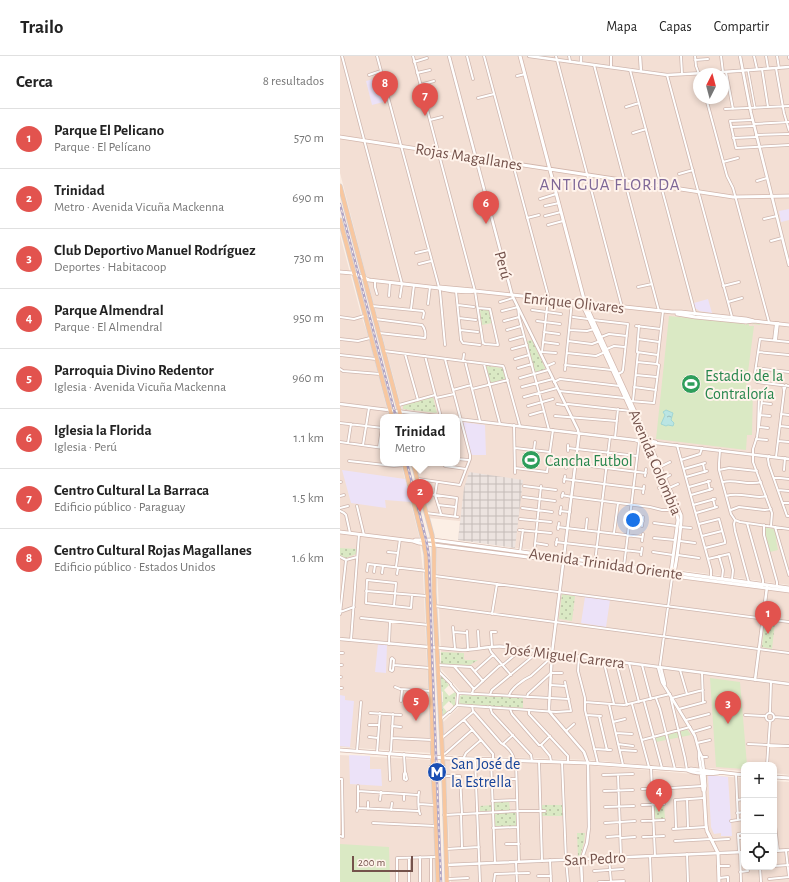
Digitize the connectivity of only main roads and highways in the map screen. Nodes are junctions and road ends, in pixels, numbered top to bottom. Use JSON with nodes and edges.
{"nodes":[{"id":1,"x":520,"y":56,"type":"edge"},
{"id":2,"x":340,"y":137,"type":"edge"},
{"id":3,"x":550,"y":169,"type":"junction"},
{"id":4,"x":340,"y":186,"type":"edge"},
{"id":5,"x":789,"y":196,"type":"edge"},
{"id":6,"x":340,"y":220,"type":"edge"},
{"id":7,"x":340,"y":272,"type":"edge"},
{"id":8,"x":354,"y":274,"type":"junction"},
{"id":9,"x":364,"y":279,"type":"junction"},
{"id":10,"x":585,"y":303,"type":"junction"},
{"id":11,"x":591,"y":320,"type":"junction"},
{"id":12,"x":789,"y":325,"type":"edge"},
{"id":13,"x":606,"y":351,"type":"junction"},
{"id":14,"x":392,"y":414,"type":"edge"},
{"id":15,"x":400,"y":414,"type":"edge"},
{"id":16,"x":647,"y":442,"type":"junction"},
{"id":17,"x":405,"y":466,"type":"edge"},
{"id":18,"x":414,"y":466,"type":"edge"},
{"id":19,"x":676,"y":507,"type":"junction"},
{"id":20,"x":340,"y":532,"type":"edge"},
{"id":21,"x":424,"y":541,"type":"junction"},
{"id":22,"x":433,"y":542,"type":"junction"},
{"id":23,"x":564,"y":560,"type":"junction"},
{"id":24,"x":672,"y":575,"type":"junction"},
{"id":25,"x":766,"y":586,"type":"junction"},
{"id":26,"x":789,"y":588,"type":"edge"},
{"id":27,"x":789,"y":591,"type":"edge"},
{"id":28,"x":340,"y":751,"type":"edge"},
{"id":29,"x":432,"y":756,"type":"junction"},
{"id":30,"x":443,"y":756,"type":"junction"},
{"id":31,"x":703,"y":772,"type":"junction"},
{"id":32,"x":741,"y":775,"type":"edge"},
{"id":33,"x":777,"y":777,"type":"edge"},
{"id":34,"x":789,"y":778,"type":"edge"},
{"id":35,"x":704,"y":792,"type":"junction"},
{"id":36,"x":447,"y":881,"type":"edge"},
{"id":37,"x":438,"y":882,"type":"edge"},
{"id":38,"x":719,"y":882,"type":"edge"}],
"edges":[{"from":1,"to":3,"type":"main road","name":"Avenida Colombia"},
{"from":2,"to":3,"type":"main road","name":"Rojas Magallanes"},
{"from":3,"to":5,"type":"main road","name":"Rojas Magallanes"},
{"from":3,"to":10,"type":"main road","name":"Avenida Colombia"},
{"from":4,"to":9,"type":"main road"},
{"from":6,"to":8,"type":"main road"},
{"from":7,"to":8,"type":"main road","name":"Enrique Olivares"},
{"from":8,"to":9,"type":"main road","name":"Enrique Olivares"},
{"from":8,"to":14,"type":"main road"},
{"from":9,"to":10,"type":"main road","name":"Enrique Olivares"},
{"from":9,"to":15,"type":"main road"},
{"from":10,"to":11,"type":"main road","name":"Avenida Colombia"},
{"from":10,"to":12,"type":"main road","name":"Enrique Olivares"},
{"from":11,"to":13,"type":"main road","name":"Avenida Colombia"},
{"from":11,"to":13,"type":"main road","name":"Avenida Colombia"},
{"from":13,"to":16,"type":"main road","name":"Avenida Colombia"},
{"from":13,"to":16,"type":"main road","name":"Avenida Colombia"},
{"from":16,"to":19,"type":"main road","name":"Avenida Colombia"},
{"from":16,"to":19,"type":"main road","name":"Avenida Colombia"},
{"from":17,"to":21,"type":"main road"},
{"from":18,"to":22,"type":"main road"},
{"from":19,"to":24,"type":"main road","name":"Avenida Colombia"},
{"from":20,"to":21,"type":"main road","name":"Avenida Trinidad Oriente"},
{"from":21,"to":22,"type":"main road","name":"Avenida Trinidad Oriente"},
{"from":21,"to":29,"type":"main road"},
{"from":22,"to":23,"type":"main road","name":"Avenida Trinidad Oriente"},
{"from":22,"to":23,"type":"main road","name":"Avenida Trinidad Oriente"},
{"from":22,"to":30,"type":"main road"},
{"from":23,"to":24,"type":"main road","name":"Avenida Trinidad Oriente"},
{"from":23,"to":24,"type":"main road","name":"Avenida Trinidad Oriente"},
{"from":24,"to":25,"type":"main road","name":"Avenida Trinidad Oriente"},
{"from":24,"to":25,"type":"main road","name":"Avenida Trinidad Oriente"},
{"from":25,"to":26,"type":"main road","name":"Avenida Trinidad Oriente"},
{"from":25,"to":27,"type":"main road","name":"Avenida Trinidad Oriente"},
{"from":28,"to":29,"type":"main road"},
{"from":29,"to":30,"type":"main road"},
{"from":29,"to":37,"type":"main road"},
{"from":30,"to":31,"type":"main road"},
{"from":30,"to":36,"type":"main road"},
{"from":31,"to":32,"type":"main road"},
{"from":31,"to":35,"type":"main road"},
{"from":31,"to":35,"type":"main road"},
{"from":33,"to":34,"type":"main road"},
{"from":35,"to":38,"type":"main road"}]}
